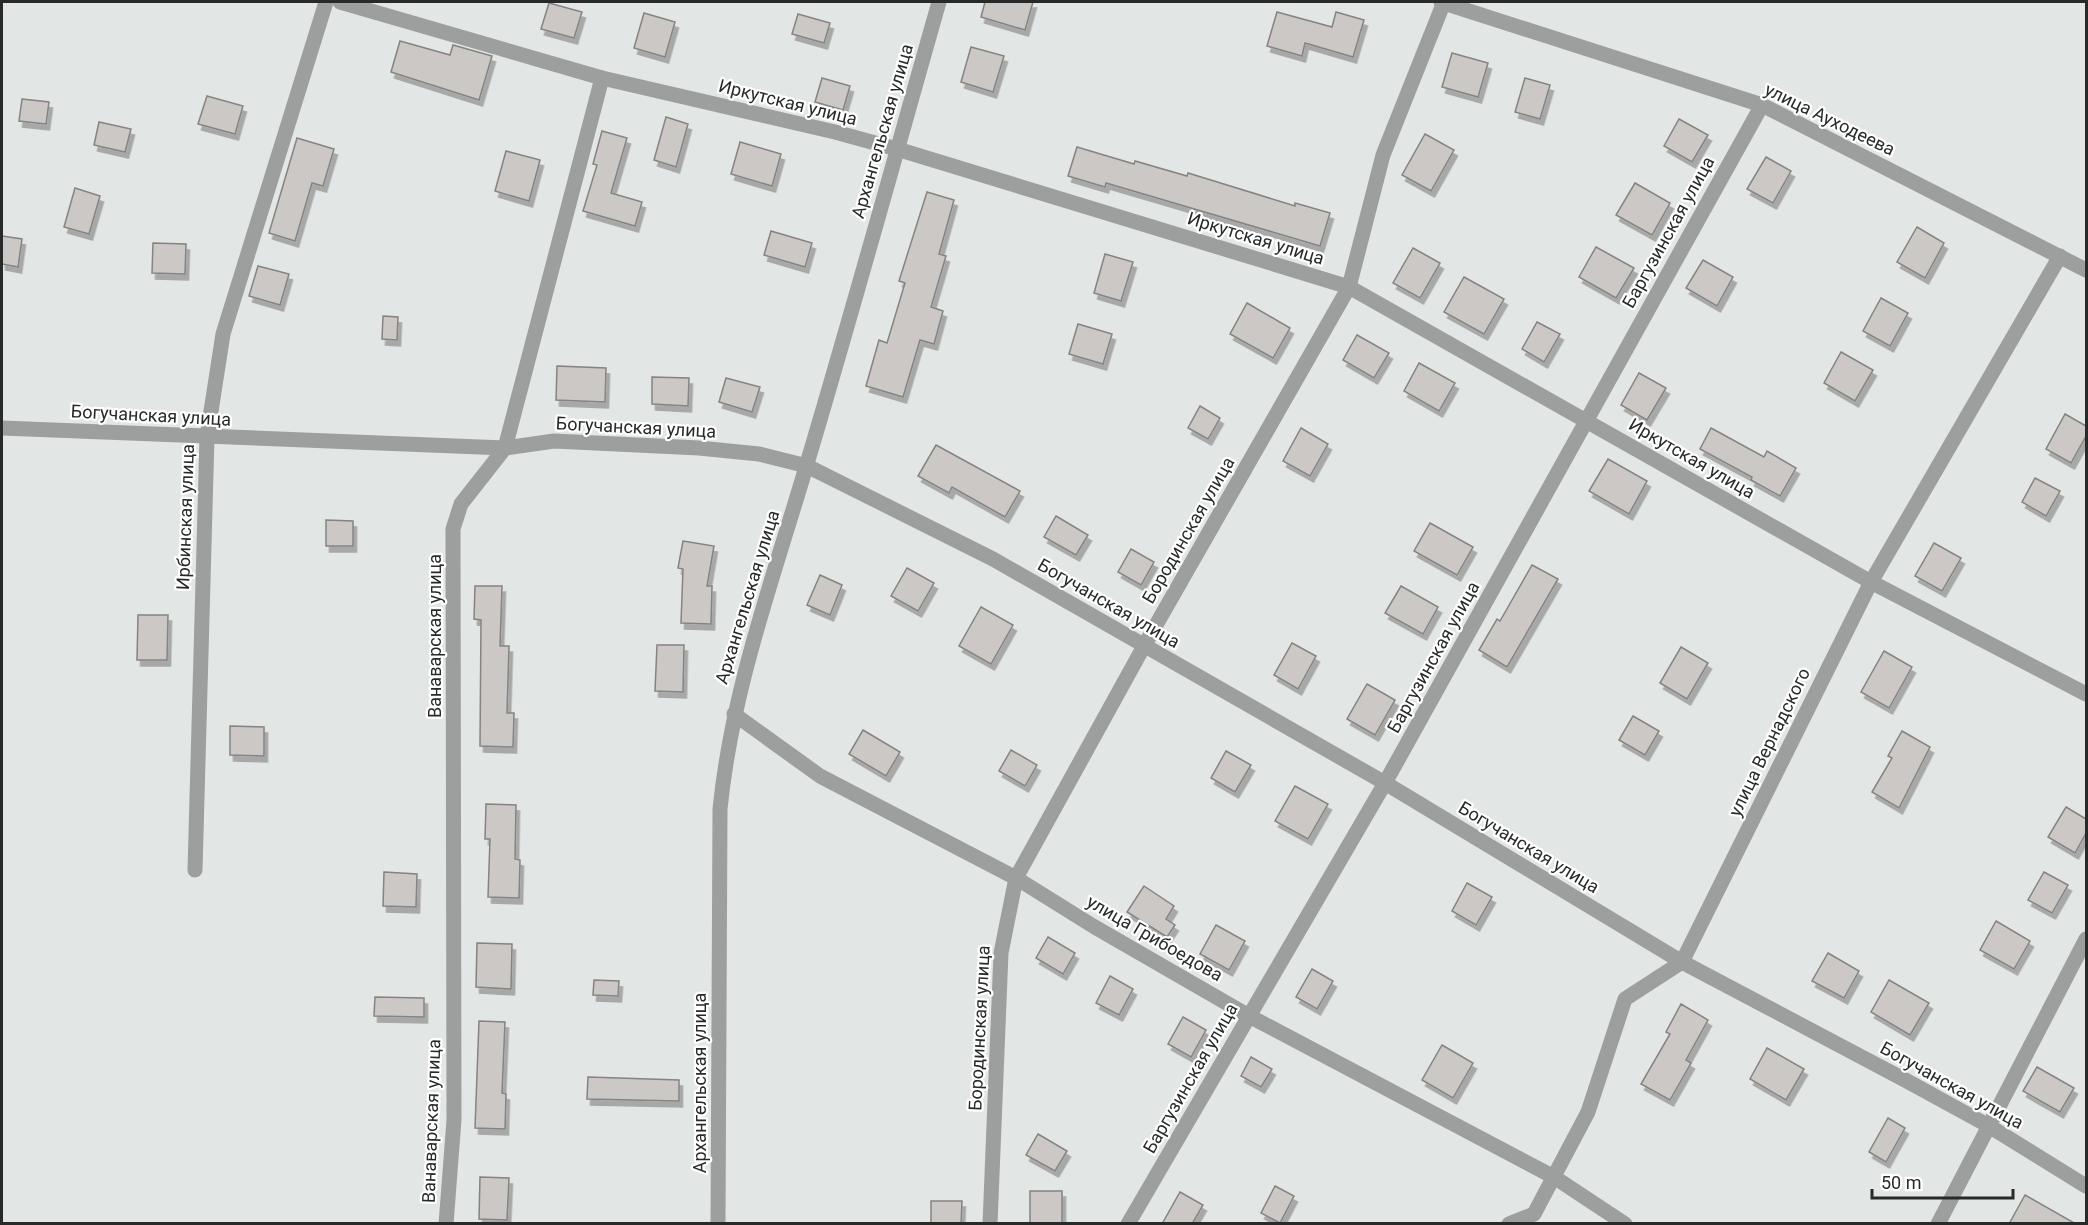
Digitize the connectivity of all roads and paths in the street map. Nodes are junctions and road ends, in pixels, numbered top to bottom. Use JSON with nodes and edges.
{"nodes":[{"id":1,"x":326,"y":2,"type":"edge"},
{"id":2,"x":340,"y":2,"type":"edge"},
{"id":3,"x":939,"y":2,"type":"edge"},
{"id":4,"x":1442,"y":2,"type":"edge"},
{"id":5,"x":602,"y":78,"type":"junction"},
{"id":6,"x":1762,"y":105,"type":"junction"},
{"id":7,"x":897,"y":149,"type":"junction"},
{"id":8,"x":2060,"y":256,"type":"junction"},
{"id":9,"x":2086,"y":270,"type":"edge"},
{"id":10,"x":1349,"y":287,"type":"junction"},
{"id":11,"x":1586,"y":420,"type":"junction"},
{"id":12,"x":2,"y":428,"type":"edge"},
{"id":13,"x":207,"y":437,"type":"junction"},
{"id":14,"x":505,"y":448,"type":"junction"},
{"id":15,"x":807,"y":466,"type":"junction"},
{"id":16,"x":1871,"y":582,"type":"junction"},
{"id":17,"x":1144,"y":646,"type":"junction"},
{"id":18,"x":2086,"y":694,"type":"edge"},
{"id":19,"x":734,"y":714,"type":"junction"},
{"id":20,"x":1385,"y":783,"type":"junction"},
{"id":21,"x":195,"y":870,"type":"dead end"},
{"id":22,"x":1016,"y":878,"type":"junction"},
{"id":23,"x":2086,"y":939,"type":"edge"},
{"id":24,"x":1682,"y":962,"type":"junction"},
{"id":25,"x":1250,"y":1016,"type":"junction"},
{"id":26,"x":1989,"y":1126,"type":"junction"},
{"id":27,"x":1554,"y":1177,"type":"junction"},
{"id":28,"x":2086,"y":1186,"type":"edge"},
{"id":29,"x":446,"y":1224,"type":"edge"},
{"id":30,"x":718,"y":1224,"type":"edge"},
{"id":31,"x":990,"y":1224,"type":"edge"},
{"id":32,"x":1128,"y":1224,"type":"edge"},
{"id":33,"x":1509,"y":1224,"type":"edge"},
{"id":34,"x":1625,"y":1224,"type":"edge"},
{"id":35,"x":1938,"y":1224,"type":"edge"}],
"edges":[{"from":1,"to":13,"type":"street","name":"Ирбинская улица"},
{"from":2,"to":5,"type":"street","name":"Иркутская улица"},
{"from":3,"to":7,"type":"street","name":"Архангельская улица"},
{"from":4,"to":6,"type":"street","name":"улица Ауходеева"},
{"from":4,"to":10,"type":"street","name":"Бородинская улица"},
{"from":5,"to":7,"type":"street","name":"Иркутская улица"},
{"from":5,"to":14,"type":"street","name":"Ванаварская улица"},
{"from":6,"to":8,"type":"street","name":"улица Ауходеева"},
{"from":6,"to":11,"type":"street","name":"Баргузинская улица"},
{"from":7,"to":10,"type":"street","name":"Иркутская улица"},
{"from":7,"to":15,"type":"street","name":"Архангельская улица"},
{"from":8,"to":9,"type":"street","name":"улица Ауходеева"},
{"from":8,"to":16,"type":"street","name":"улица Вернадского"},
{"from":10,"to":11,"type":"street","name":"Иркутская улица"},
{"from":10,"to":17,"type":"street","name":"Бородинская улица"},
{"from":11,"to":16,"type":"street","name":"Иркутская улица"},
{"from":11,"to":20,"type":"street","name":"Баргузинская улица"},
{"from":12,"to":13,"type":"street","name":"Богучанская улица"},
{"from":13,"to":14,"type":"street","name":"Богучанская улица"},
{"from":13,"to":21,"type":"street","name":"Ирбинская улица"},
{"from":14,"to":15,"type":"street","name":"Богучанская улица"},
{"from":14,"to":29,"type":"street","name":"Ванаварская улица"},
{"from":15,"to":17,"type":"street","name":"Богучанская улица"},
{"from":15,"to":19,"type":"street","name":"Архангельская улица"},
{"from":16,"to":18,"type":"street","name":"Иркутская улица"},
{"from":16,"to":24,"type":"street","name":"улица Вернадского"},
{"from":17,"to":20,"type":"street","name":"Богучанская улица"},
{"from":17,"to":22,"type":"street","name":"Бородинская улица"},
{"from":19,"to":22,"type":"street","name":"улица Грибоедова"},
{"from":19,"to":30,"type":"street","name":"Архангельская улица"},
{"from":20,"to":24,"type":"street","name":"Богучанская улица"},
{"from":20,"to":25,"type":"street","name":"Баргузинская улица"},
{"from":22,"to":25,"type":"street","name":"улица Грибоедова"},
{"from":22,"to":31,"type":"street","name":"Бородинская улица"},
{"from":23,"to":26,"type":"street"},
{"from":24,"to":26,"type":"street","name":"Богучанская улица"},
{"from":24,"to":27,"type":"street"},
{"from":25,"to":27,"type":"street","name":"улица Грибоедова"},
{"from":25,"to":32,"type":"street","name":"Баргузинская улица"},
{"from":26,"to":28,"type":"street","name":"Богучанская улица"},
{"from":26,"to":35,"type":"street"},
{"from":27,"to":33,"type":"street"},
{"from":27,"to":34,"type":"street","name":"улица Грибоедова"}]}
